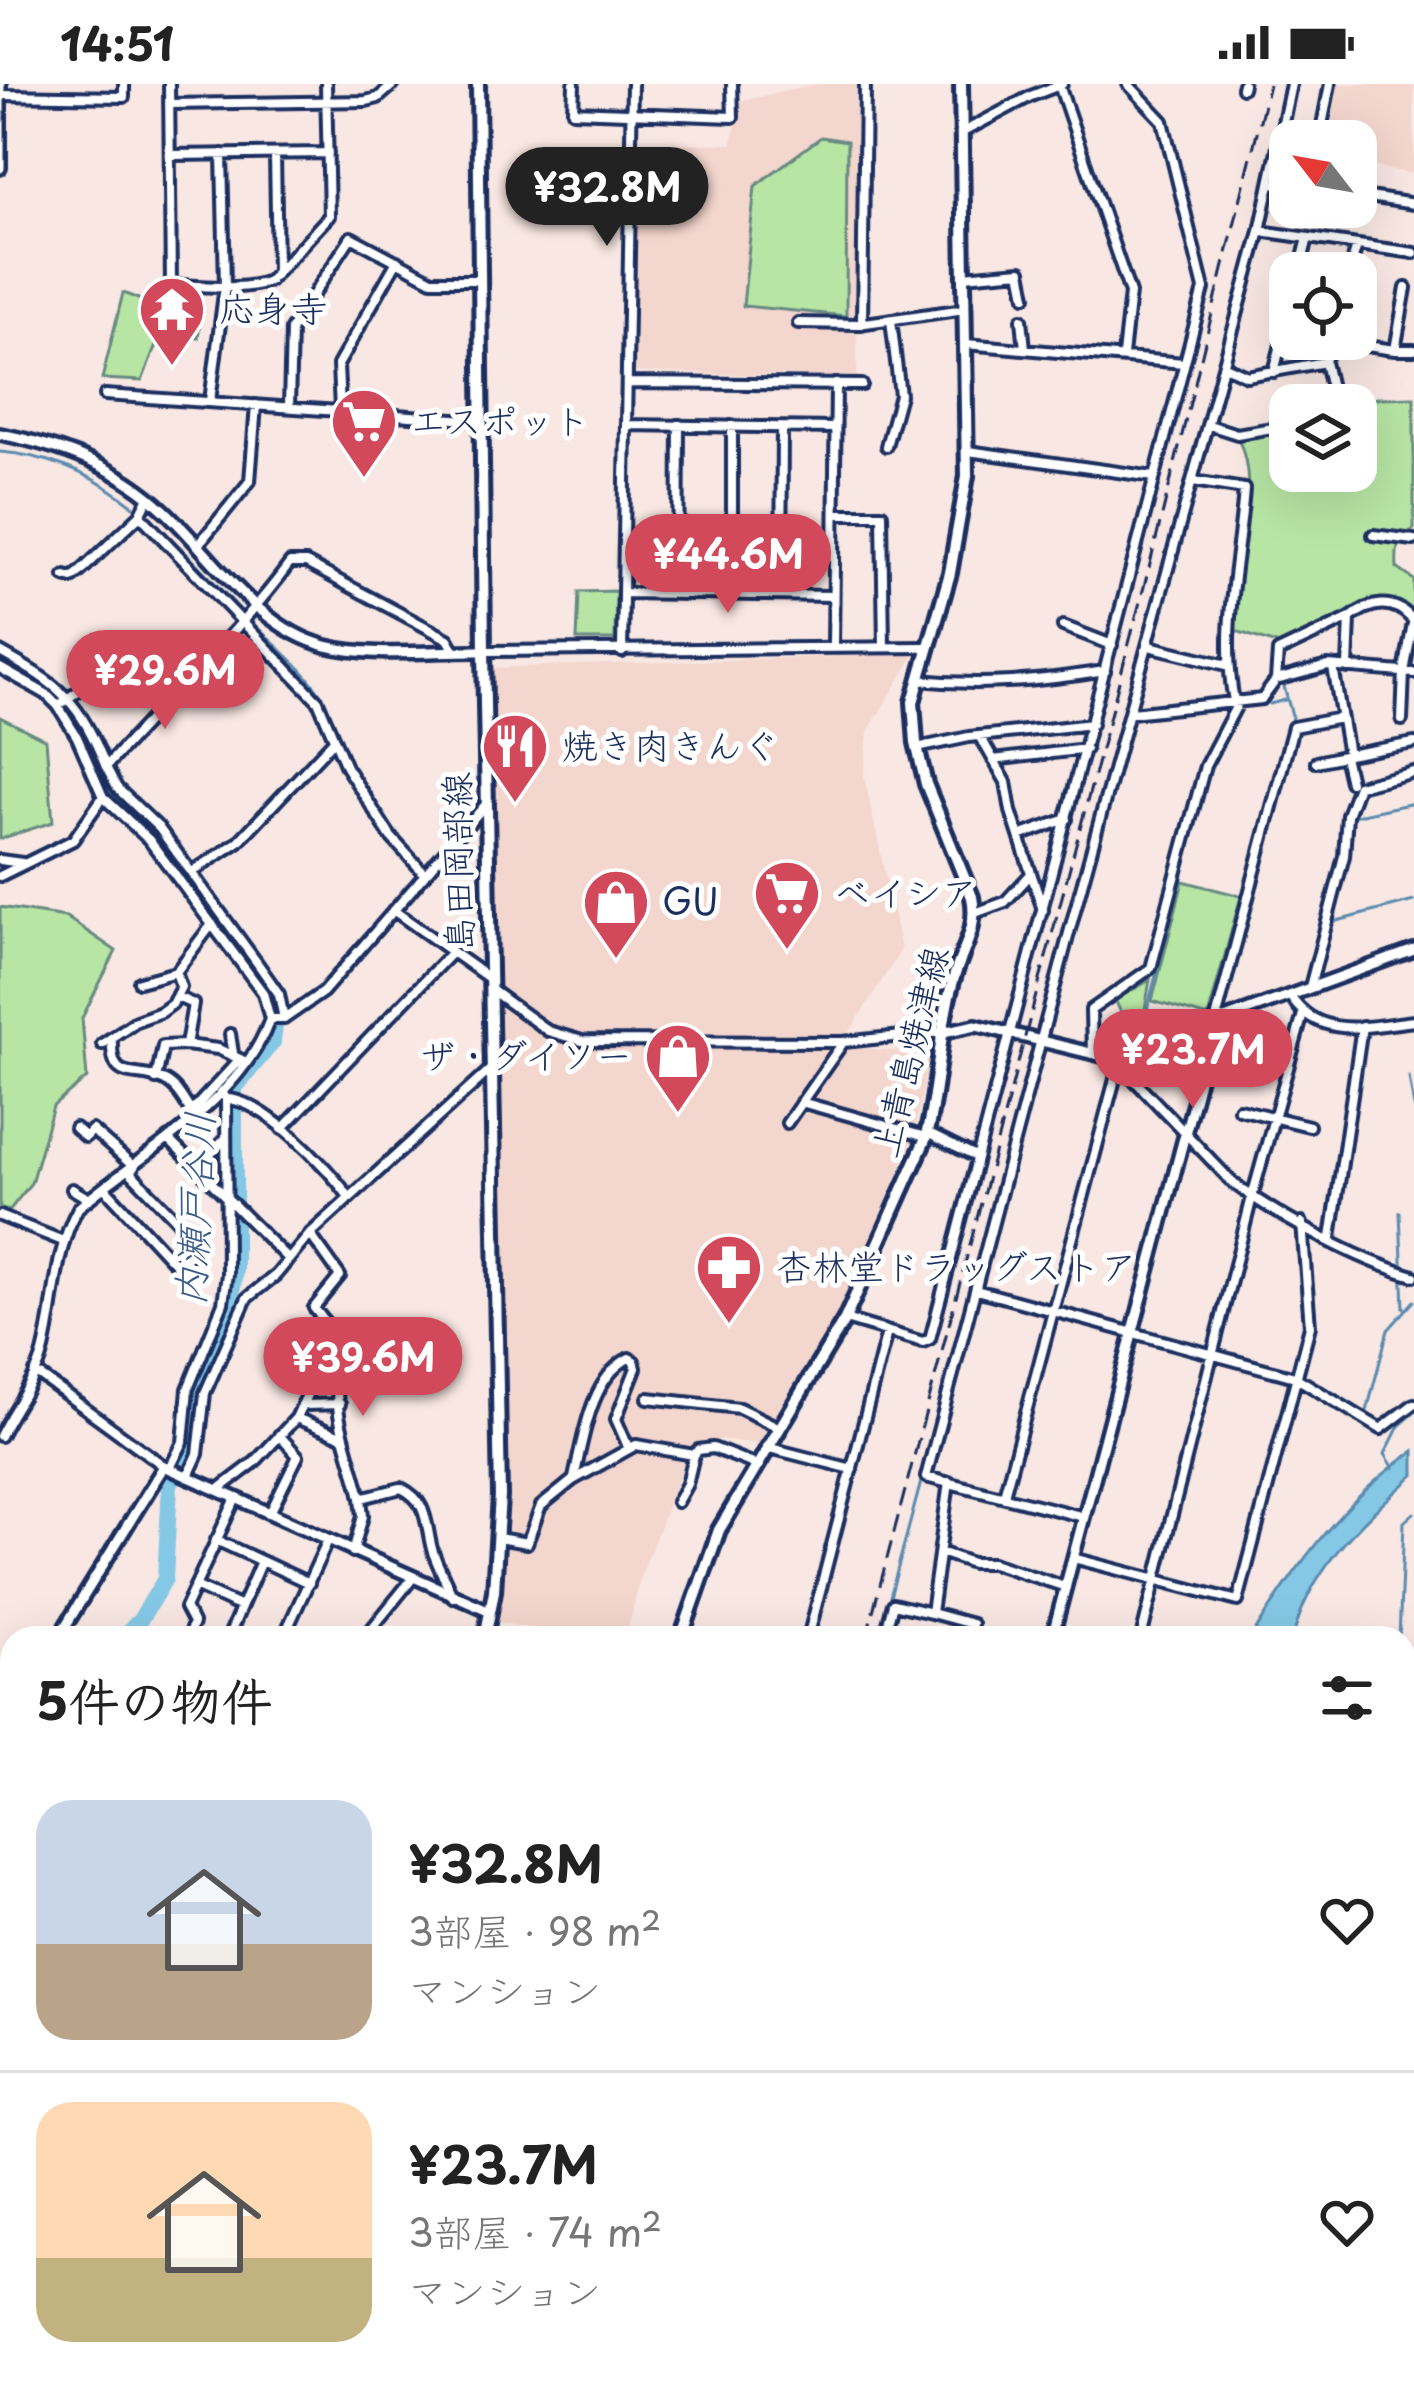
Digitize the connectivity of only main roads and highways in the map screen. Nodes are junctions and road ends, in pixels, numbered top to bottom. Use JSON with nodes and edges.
{"nodes":[{"id":1,"x":478,"y":84,"type":"edge"},
{"id":2,"x":962,"y":84,"type":"edge"},
{"id":3,"x":487,"y":1626,"type":"edge"},
{"id":4,"x":687,"y":1626,"type":"edge"}],
"edges":[{"from":1,"to":3,"type":"main road","name":"島田岡部線"},
{"from":2,"to":4,"type":"main road","name":"上青島焼津線"}]}
